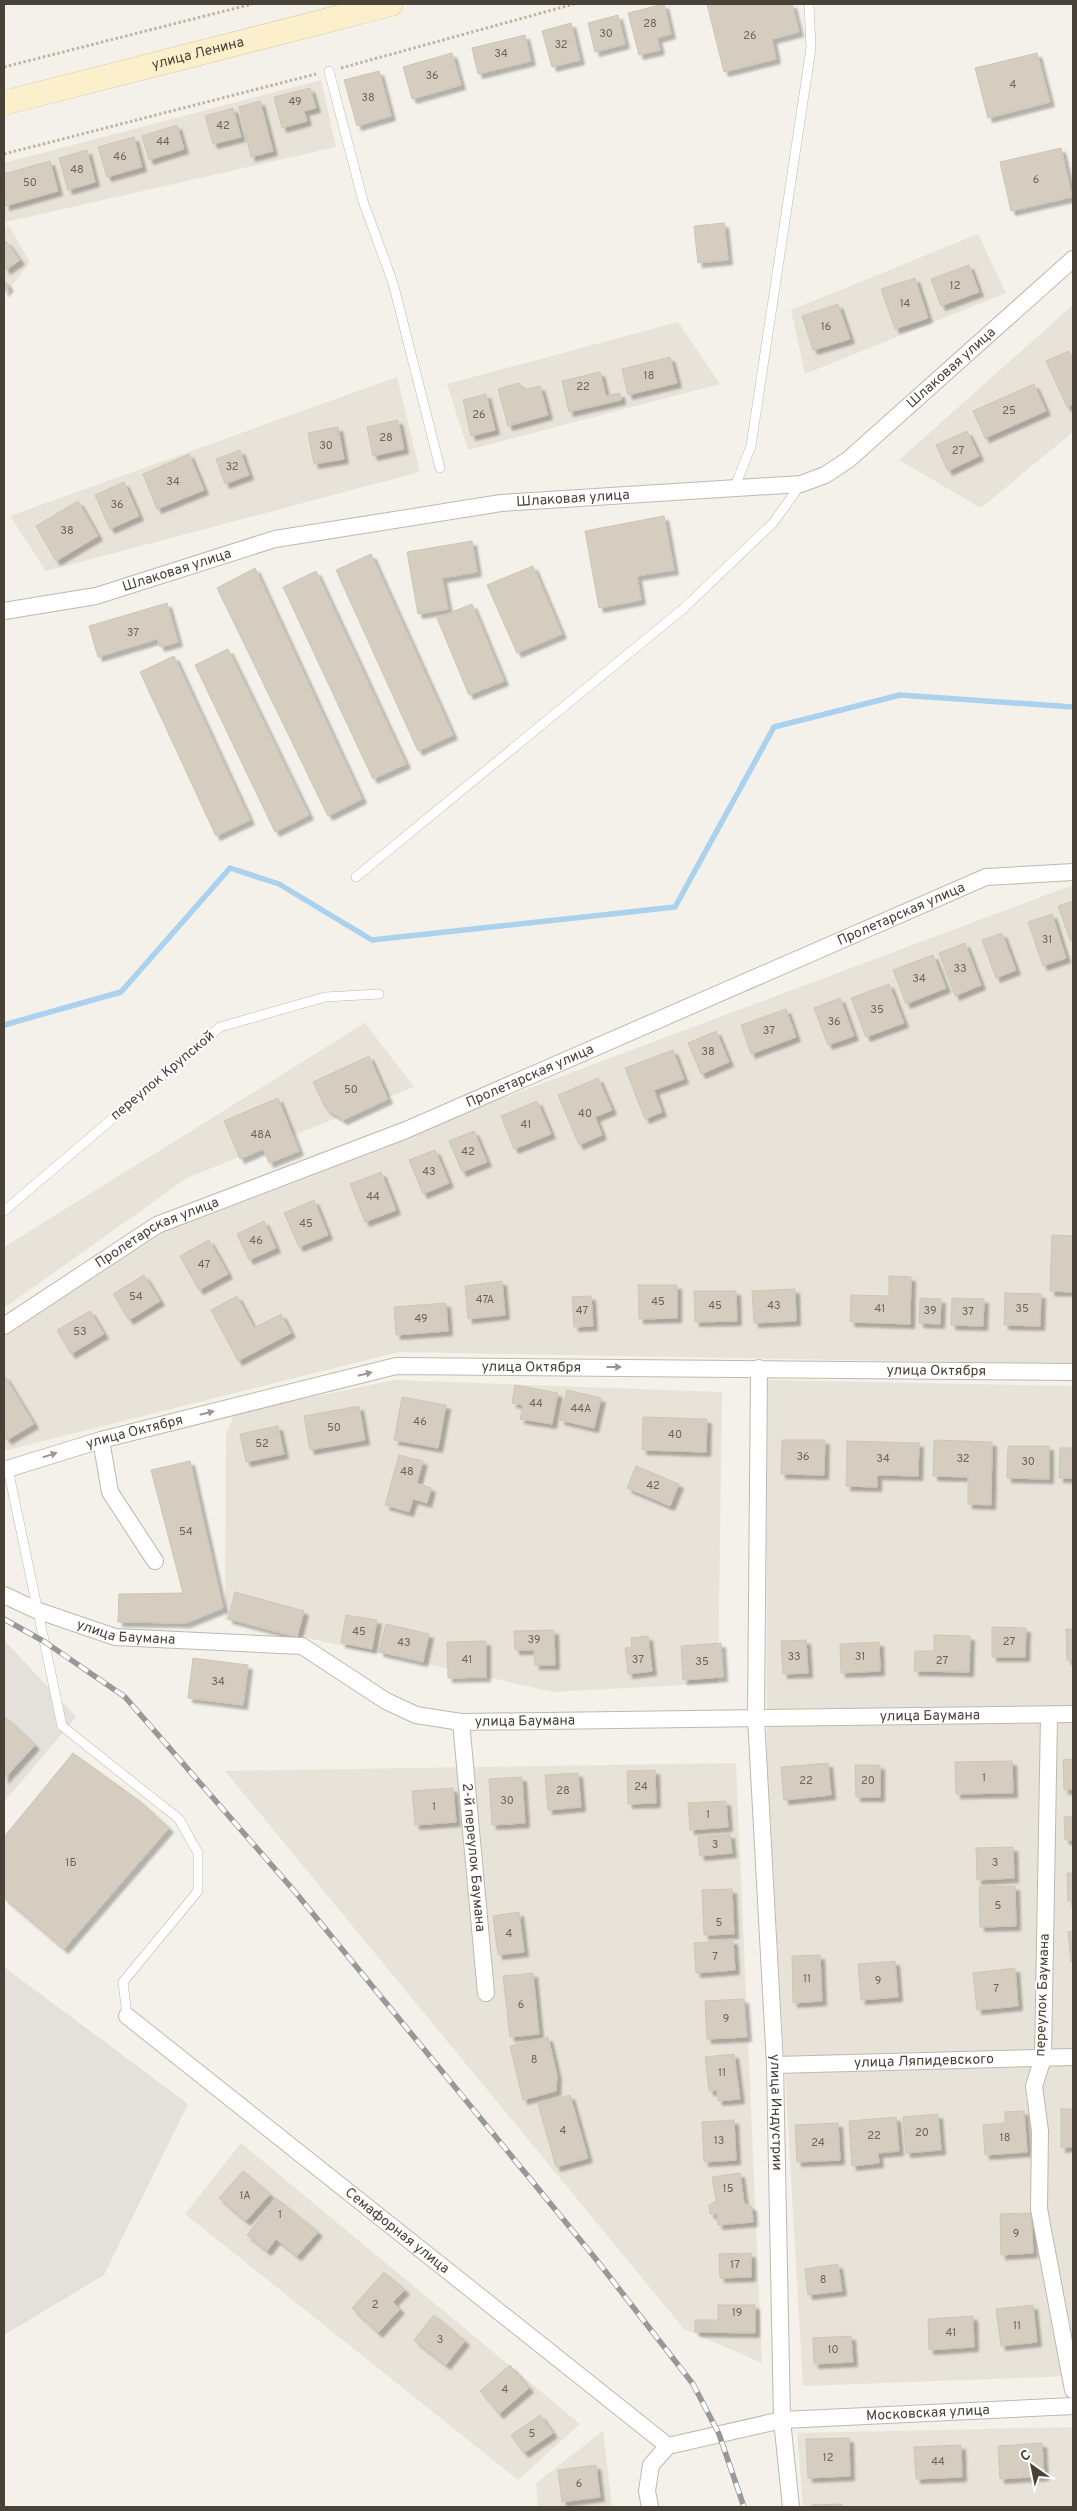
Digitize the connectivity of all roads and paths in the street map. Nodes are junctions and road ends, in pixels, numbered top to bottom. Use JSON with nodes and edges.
{"nodes":[{"id":1,"x":252,"y":4,"type":"edge"},
{"id":2,"x":391,"y":4,"type":"edge"},
{"id":3,"x":572,"y":4,"type":"edge"},
{"id":4,"x":809,"y":4,"type":"edge"},
{"id":5,"x":345,"y":9,"type":"edge"},
{"id":6,"x":4,"y":67,"type":"edge"},
{"id":7,"x":329,"y":71,"type":"junction"},
{"id":8,"x":4,"y":103,"type":"edge"},
{"id":9,"x":4,"y":154,"type":"edge"},
{"id":10,"x":1073,"y":259,"type":"edge"},
{"id":11,"x":440,"y":468,"type":"dead end"},
{"id":12,"x":801,"y":484,"type":"junction"},
{"id":13,"x":734,"y":489,"type":"junction"},
{"id":14,"x":4,"y":611,"type":"edge"},
{"id":15,"x":1073,"y":872,"type":"edge"},
{"id":16,"x":356,"y":877,"type":"dead end"},
{"id":17,"x":379,"y":994,"type":"dead end"},
{"id":18,"x":4,"y":1211,"type":"edge"},
{"id":19,"x":4,"y":1326,"type":"edge"},
{"id":20,"x":759,"y":1368,"type":"junction"},
{"id":21,"x":1073,"y":1372,"type":"edge"},
{"id":22,"x":101,"y":1440,"type":"junction"},
{"id":23,"x":6,"y":1469,"type":"edge"},
{"id":24,"x":155,"y":1561,"type":"dead end"},
{"id":25,"x":4,"y":1595,"type":"edge"},
{"id":26,"x":36,"y":1610,"type":"junction"},
{"id":27,"x":1073,"y":1714,"type":"edge"},
{"id":28,"x":1048,"y":1716,"type":"junction"},
{"id":29,"x":756,"y":1718,"type":"junction"},
{"id":30,"x":460,"y":1722,"type":"junction"},
{"id":31,"x":486,"y":1993,"type":"dead end"},
{"id":32,"x":127,"y":2016,"type":"joint"},
{"id":33,"x":1073,"y":2056,"type":"edge"},
{"id":34,"x":1043,"y":2058,"type":"junction"},
{"id":35,"x":775,"y":2065,"type":"junction"},
{"id":36,"x":1073,"y":2390,"type":"edge"},
{"id":37,"x":1073,"y":2406,"type":"edge"},
{"id":38,"x":782,"y":2420,"type":"junction"},
{"id":39,"x":668,"y":2446,"type":"junction"},
{"id":40,"x":650,"y":2507,"type":"edge"},
{"id":41,"x":791,"y":2507,"type":"edge"}],
"edges":[{"from":1,"to":6,"type":"path"},
{"from":2,"to":5,"type":"main road","name":"улица Ленина"},
{"from":3,"to":7,"type":"path"},
{"from":4,"to":13,"type":"lane"},
{"from":5,"to":8,"type":"main road","name":"улица Ленина"},
{"from":7,"to":9,"type":"path"},
{"from":7,"to":11,"type":"lane"},
{"from":10,"to":12,"type":"street","name":"Шлаковая улица"},
{"from":12,"to":13,"type":"street","name":"Шлаковая улица"},
{"from":12,"to":16,"type":"lane"},
{"from":13,"to":14,"type":"street","name":"Шлаковая улица"},
{"from":15,"to":19,"type":"street","name":"Пролетарская улица"},
{"from":17,"to":18,"type":"lane","name":"переулок Крупской"},
{"from":20,"to":21,"type":"street","name":"улица Октября"},
{"from":22,"to":20,"type":"street","name":"улица Октября","one_way":true},
{"from":20,"to":29,"type":"street","name":"улица Индустрии"},
{"from":23,"to":22,"type":"street","name":"улица Октября","one_way":true},
{"from":22,"to":24,"type":"street"},
{"from":23,"to":26,"type":"lane"},
{"from":25,"to":26,"type":"street","name":"улица Баумана"},
{"from":26,"to":30,"type":"street","name":"улица Баумана"},
{"from":26,"to":32,"type":"lane"},
{"from":27,"to":28,"type":"street","name":"улица Баумана"},
{"from":28,"to":29,"type":"street","name":"улица Баумана"},
{"from":28,"to":34,"type":"street","name":"переулок Баумана"},
{"from":29,"to":30,"type":"street","name":"улица Баумана"},
{"from":29,"to":35,"type":"street","name":"улица Индустрии"},
{"from":30,"to":31,"type":"street","name":"2-й переулок Баумана"},
{"from":32,"to":39,"type":"street","name":"Семафорная улица"},
{"from":33,"to":34,"type":"street","name":"улица Ляпидевского"},
{"from":34,"to":35,"type":"street","name":"улица Ляпидевского"},
{"from":34,"to":36,"type":"street","name":"переулок Баумана"},
{"from":35,"to":38,"type":"street","name":"улица Индустрии"},
{"from":37,"to":38,"type":"street","name":"Московская улица"},
{"from":38,"to":39,"type":"street"},
{"from":38,"to":41,"type":"street","name":"улица Индустрии"},
{"from":39,"to":40,"type":"street"}]}
